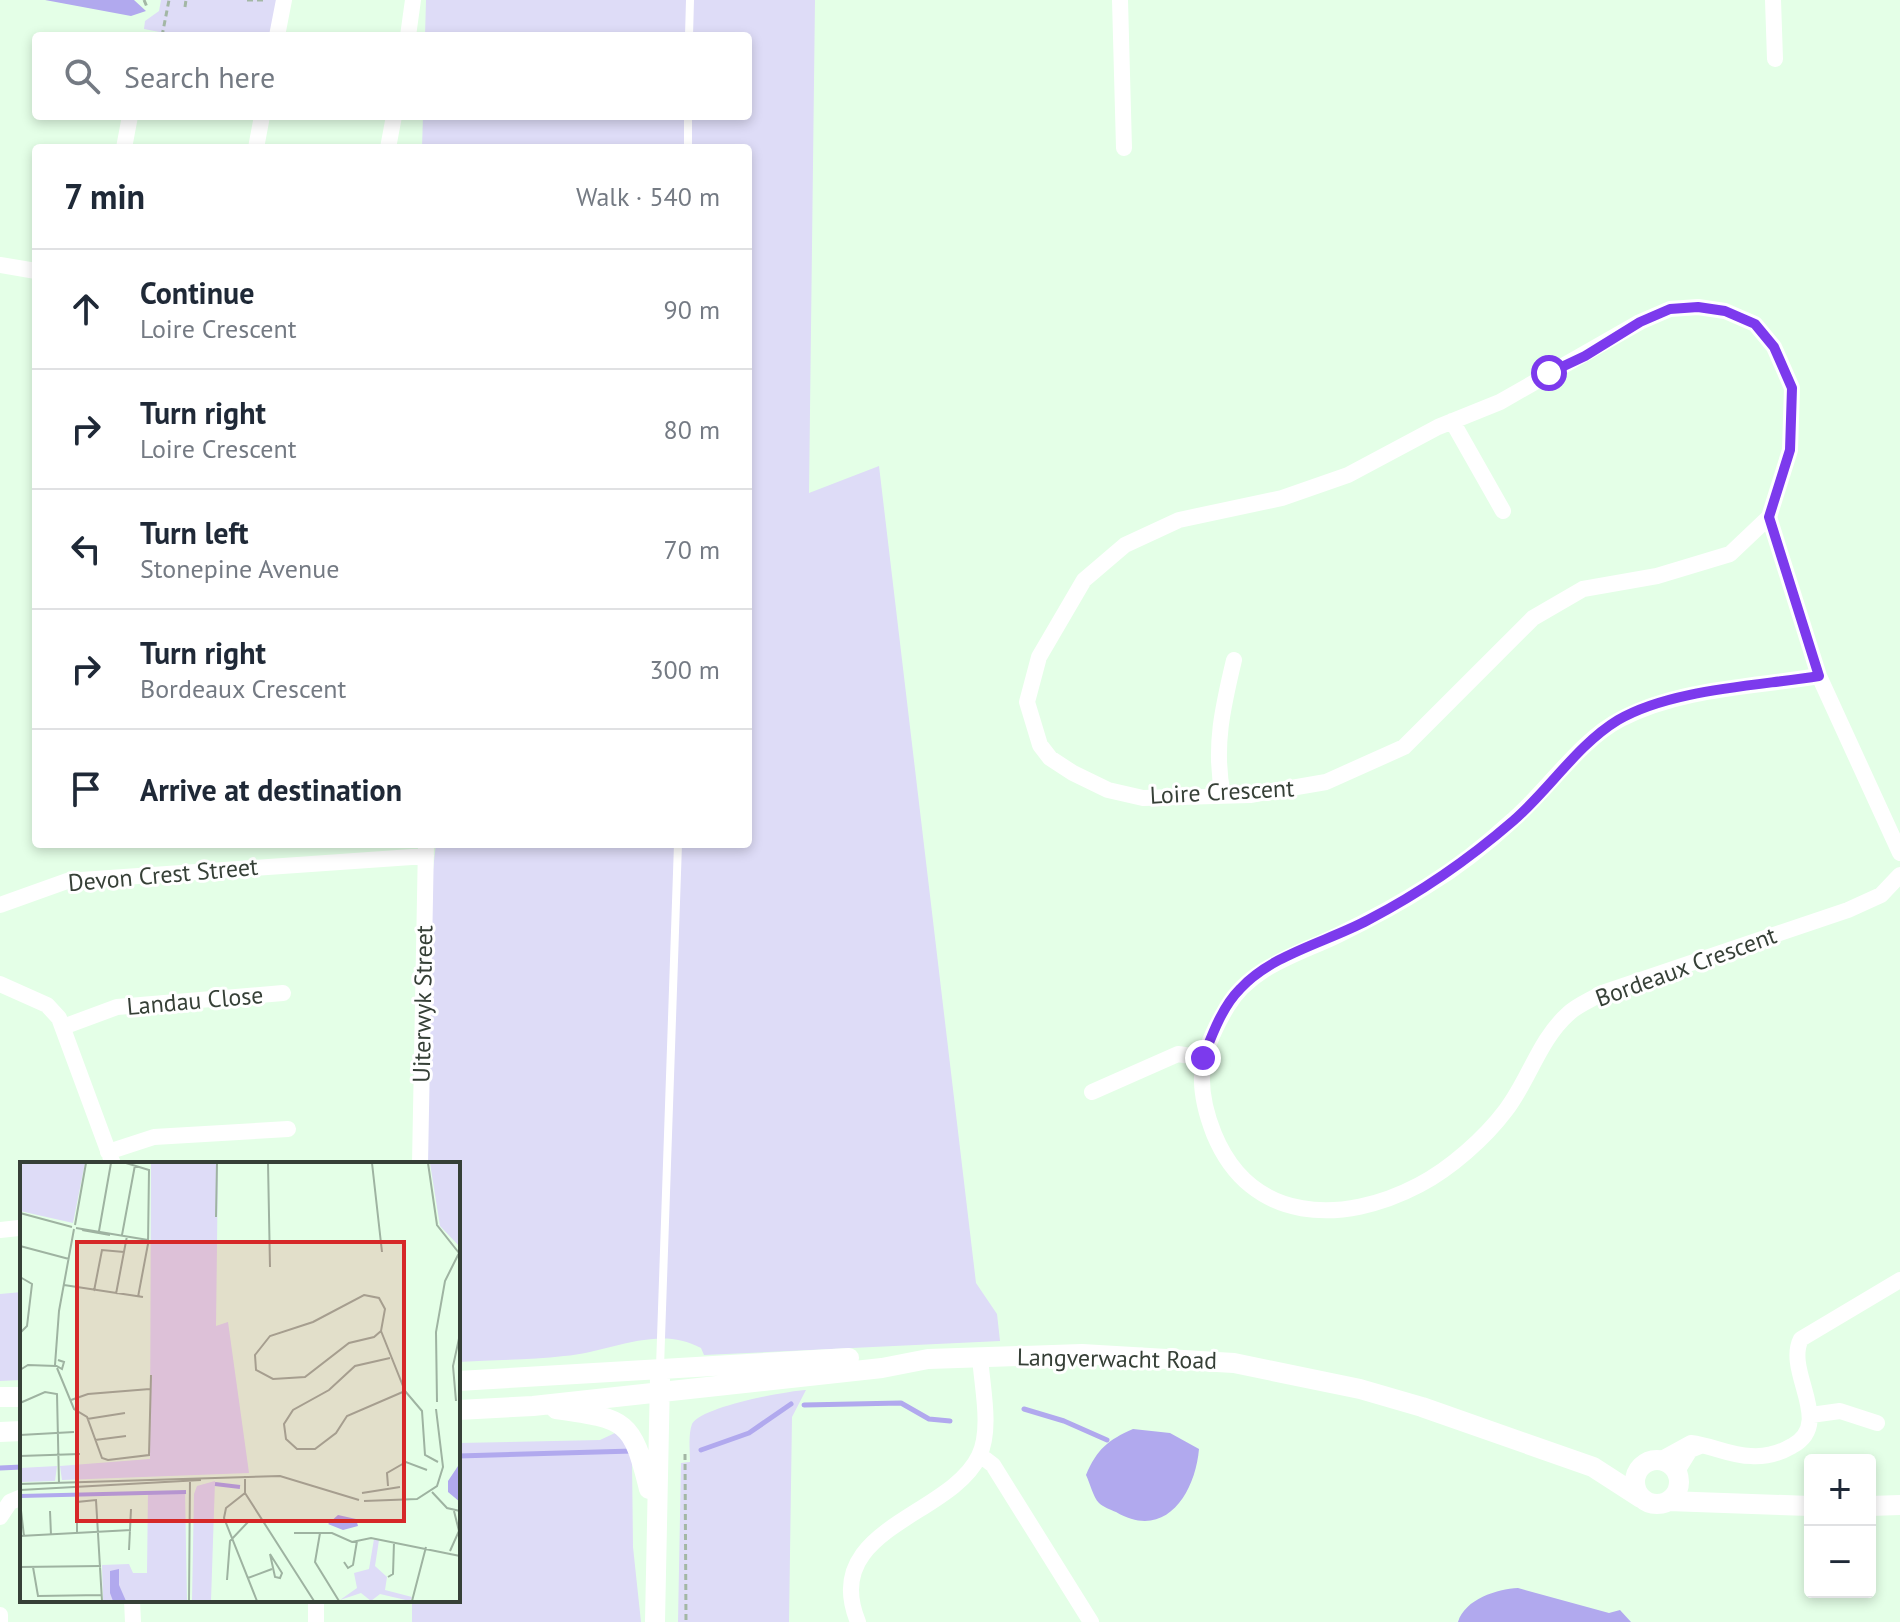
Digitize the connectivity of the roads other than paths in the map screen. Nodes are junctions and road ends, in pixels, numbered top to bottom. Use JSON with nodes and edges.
{"nodes":[{"id":1,"x":284,"y":0,"type":"edge"},
{"id":2,"x":413,"y":0,"type":"edge"},
{"id":3,"x":690,"y":0,"type":"edge"},
{"id":4,"x":1120,"y":0,"type":"edge"},
{"id":5,"x":1773,"y":0,"type":"edge"},
{"id":6,"x":278,"y":32,"type":"edge"},
{"id":7,"x":409,"y":32,"type":"edge"},
{"id":8,"x":689,"y":32,"type":"edge"},
{"id":9,"x":1775,"y":59,"type":"dead end"},
{"id":10,"x":129,"y":120,"type":"edge"},
{"id":11,"x":261,"y":120,"type":"edge"},
{"id":12,"x":393,"y":120,"type":"edge"},
{"id":13,"x":688,"y":120,"type":"edge"},
{"id":14,"x":125,"y":144,"type":"edge"},
{"id":15,"x":257,"y":144,"type":"edge"},
{"id":16,"x":389,"y":144,"type":"edge"},
{"id":17,"x":688,"y":144,"type":"edge"},
{"id":18,"x":1124,"y":148,"type":"dead end"},
{"id":19,"x":0,"y":265,"type":"edge"},
{"id":20,"x":32,"y":270,"type":"edge"},
{"id":21,"x":1452,"y":421,"type":"junction"},
{"id":22,"x":1503,"y":511,"type":"dead end"},
{"id":23,"x":1769,"y":517,"type":"junction"},
{"id":24,"x":1234,"y":660,"type":"dead end"},
{"id":25,"x":1819,"y":676,"type":"junction"},
{"id":26,"x":1223,"y":795,"type":"junction"},
{"id":27,"x":678,"y":848,"type":"edge"},
{"id":28,"x":426,"y":850,"type":"edge"},
{"id":29,"x":1900,"y":853,"type":"edge"},
{"id":30,"x":1900,"y":875,"type":"edge"},
{"id":31,"x":0,"y":905,"type":"edge"},
{"id":32,"x":0,"y":984,"type":"edge"},
{"id":33,"x":283,"y":993,"type":"dead end"},
{"id":34,"x":63,"y":1027,"type":"junction"},
{"id":35,"x":1203,"y":1058,"type":"junction"},
{"id":36,"x":1092,"y":1092,"type":"dead end"},
{"id":37,"x":288,"y":1129,"type":"dead end"},
{"id":38,"x":111,"y":1158,"type":"edge"},
{"id":39,"x":420,"y":1162,"type":"edge"},
{"id":40,"x":19,"y":1228,"type":"dead end"},
{"id":41,"x":0,"y":1230,"type":"edge"},
{"id":42,"x":1900,"y":1280,"type":"edge"},
{"id":43,"x":980,"y":1357,"type":"junction"},
{"id":44,"x":914,"y":1360,"type":"junction"},
{"id":45,"x":660,"y":1368,"type":"junction"},
{"id":46,"x":460,"y":1381,"type":"edge"},
{"id":47,"x":660,"y":1391,"type":"junction"},
{"id":48,"x":533,"y":1406,"type":"junction"},
{"id":49,"x":460,"y":1410,"type":"edge"},
{"id":50,"x":1811,"y":1415,"type":"junction"},
{"id":51,"x":1877,"y":1423,"type":"dead end"},
{"id":52,"x":20,"y":1431,"type":"edge"},
{"id":53,"x":0,"y":1432,"type":"edge"},
{"id":54,"x":980,"y":1455,"type":"junction"},
{"id":55,"x":1593,"y":1467,"type":"junction"},
{"id":56,"x":1665,"y":1468,"type":"junction"},
{"id":57,"x":20,"y":1498,"type":"edge"},
{"id":58,"x":1641,"y":1498,"type":"junction"},
{"id":59,"x":1668,"y":1501,"type":"junction"},
{"id":60,"x":1728,"y":1502,"type":"junction"},
{"id":61,"x":1900,"y":1505,"type":"edge"},
{"id":62,"x":1804,"y":1506,"type":"edge"},
{"id":63,"x":1876,"y":1506,"type":"edge"},
{"id":64,"x":656,"y":1516,"type":"junction"},
{"id":65,"x":0,"y":1517,"type":"edge"},
{"id":66,"x":132,"y":1602,"type":"edge"},
{"id":67,"x":0,"y":1615,"type":"edge"},
{"id":68,"x":0,"y":1622,"type":"edge"},
{"id":69,"x":133,"y":1622,"type":"edge"},
{"id":70,"x":655,"y":1622,"type":"edge"},
{"id":71,"x":858,"y":1622,"type":"edge"},
{"id":72,"x":1091,"y":1622,"type":"edge"}],
"edges":[{"from":1,"to":6,"type":"street"},
{"from":2,"to":7,"type":"street"},
{"from":3,"to":8,"type":"lane"},
{"from":4,"to":18,"type":"street"},
{"from":5,"to":9,"type":"street"},
{"from":10,"to":14,"type":"street"},
{"from":11,"to":15,"type":"street"},
{"from":12,"to":16,"type":"street"},
{"from":13,"to":17,"type":"lane"},
{"from":19,"to":20,"type":"street"},
{"from":21,"to":22,"type":"street"},
{"from":21,"to":23,"type":"street","name":"Loire Crescent"},
{"from":21,"to":26,"type":"street","name":"Loire Crescent"},
{"from":23,"to":25,"type":"street"},
{"from":23,"to":26,"type":"street","name":"Loire Crescent"},
{"from":24,"to":26,"type":"street"},
{"from":25,"to":29,"type":"street"},
{"from":25,"to":35,"type":"street","name":"Bordeaux Crescent"},
{"from":27,"to":45,"type":"lane"},
{"from":28,"to":31,"type":"street","name":"Devon Crest Street"},
{"from":28,"to":39,"type":"street","name":"Uiterwyk Street"},
{"from":30,"to":35,"type":"street","name":"Bordeaux Crescent"},
{"from":32,"to":34,"type":"street"},
{"from":33,"to":34,"type":"street","name":"Landau Close"},
{"from":34,"to":38,"type":"street"},
{"from":35,"to":36,"type":"street"},
{"from":37,"to":38,"type":"street"},
{"from":40,"to":41,"type":"street"},
{"from":42,"to":50,"type":"street"},
{"from":43,"to":44,"type":"street","name":"Langverwacht Road"},
{"from":43,"to":54,"type":"street"},
{"from":43,"to":55,"type":"street","name":"Langverwacht Road"},
{"from":44,"to":45,"type":"street","name":"Langverwacht Road"},
{"from":44,"to":47,"type":"street","name":"Langverwacht Road"},
{"from":45,"to":46,"type":"street","name":"Langverwacht Road"},
{"from":45,"to":47,"type":"street"},
{"from":47,"to":48,"type":"street","name":"Langverwacht Road"},
{"from":47,"to":64,"type":"street"},
{"from":48,"to":49,"type":"street","name":"Langverwacht Road"},
{"from":48,"to":64,"type":"street"},
{"from":50,"to":51,"type":"street"},
{"from":50,"to":56,"type":"street"},
{"from":52,"to":53,"type":"street"},
{"from":54,"to":71,"type":"street"},
{"from":54,"to":72,"type":"street"},
{"from":55,"to":56,"type":"street","name":"Langverwacht Road"},
{"from":55,"to":58,"type":"street","name":"Langverwacht Road"},
{"from":56,"to":58,"type":"street"},
{"from":56,"to":59,"type":"street"},
{"from":56,"to":60,"type":"street"},
{"from":57,"to":65,"type":"street"},
{"from":58,"to":59,"type":"street"},
{"from":59,"to":60,"type":"street"},
{"from":60,"to":62,"type":"street"},
{"from":61,"to":63,"type":"street"},
{"from":64,"to":70,"type":"street"},
{"from":66,"to":69,"type":"street"},
{"from":67,"to":68,"type":"street"}]}
